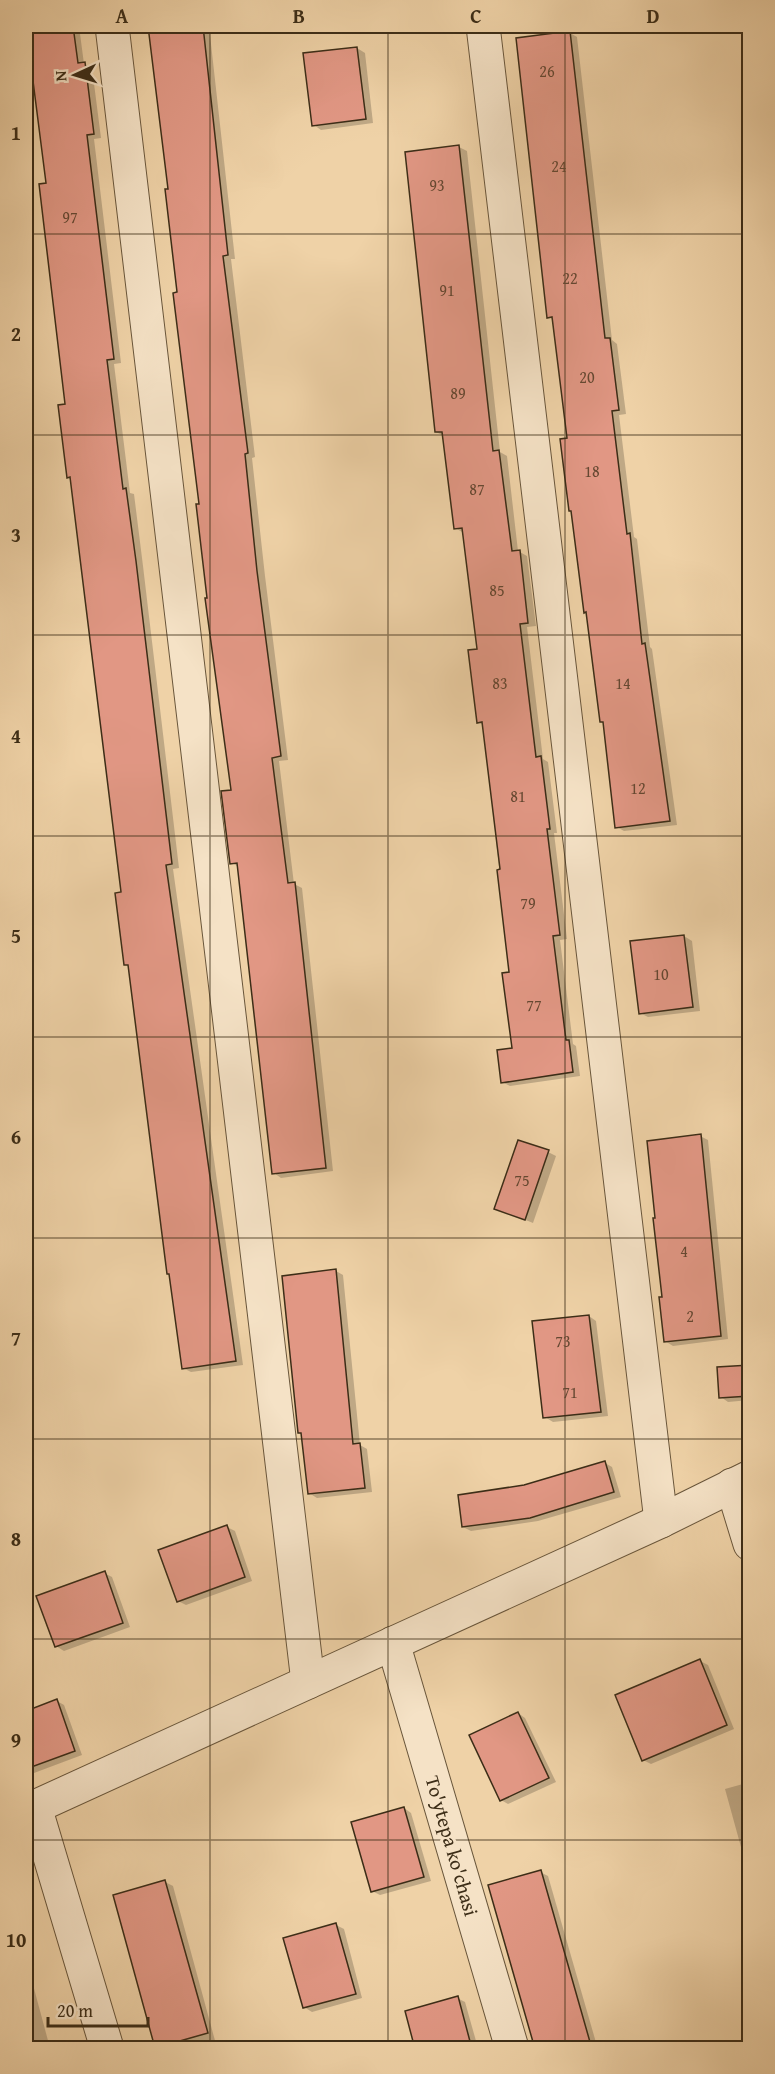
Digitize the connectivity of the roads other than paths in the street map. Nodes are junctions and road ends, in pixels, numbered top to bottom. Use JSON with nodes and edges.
{"nodes":[{"id":1,"x":112,"y":26,"type":"edge"},
{"id":2,"x":483,"y":26,"type":"edge"},
{"id":3,"x":741,"y":1481,"type":"edge"},
{"id":4,"x":661,"y":1521,"type":"junction"},
{"id":5,"x":750,"y":1544,"type":"edge"},
{"id":6,"x":393,"y":1643,"type":"junction"},
{"id":7,"x":308,"y":1682,"type":"junction"},
{"id":8,"x":30,"y":1809,"type":"edge"},
{"id":9,"x":107,"y":2049,"type":"edge"},
{"id":10,"x":512,"y":2049,"type":"edge"}],
"edges":[{"from":1,"to":7,"type":"street"},
{"from":2,"to":4,"type":"street"},
{"from":3,"to":4,"type":"street"},
{"from":3,"to":5,"type":"street"},
{"from":4,"to":6,"type":"street"},
{"from":6,"to":7,"type":"street"},
{"from":6,"to":10,"type":"street","name":"To'ytepa ko'chasi"},
{"from":7,"to":8,"type":"street"},
{"from":8,"to":9,"type":"street"}]}
